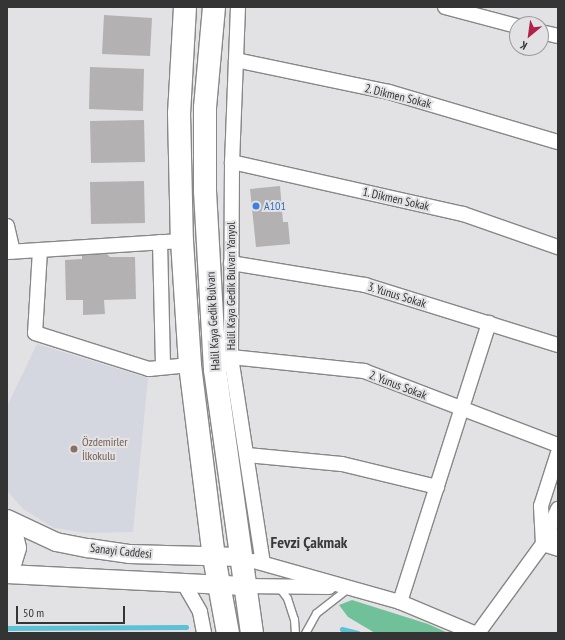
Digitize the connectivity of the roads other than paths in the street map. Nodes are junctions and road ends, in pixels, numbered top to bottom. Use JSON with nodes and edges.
{"nodes":[{"id":1,"x":185,"y":7,"type":"edge"},
{"id":2,"x":214,"y":7,"type":"edge"},
{"id":3,"x":238,"y":7,"type":"edge"},
{"id":4,"x":445,"y":7,"type":"edge"},
{"id":5,"x":509,"y":24,"type":"edge"},
{"id":6,"x":236,"y":60,"type":"junction"},
{"id":7,"x":558,"y":142,"type":"edge"},
{"id":8,"x":232,"y":162,"type":"junction"},
{"id":9,"x":7,"y":226,"type":"edge"},
{"id":10,"x":182,"y":241,"type":"junction"},
{"id":11,"x":160,"y":242,"type":"junction"},
{"id":12,"x":558,"y":247,"type":"edge"},
{"id":13,"x":40,"y":250,"type":"junction"},
{"id":14,"x":10,"y":252,"type":"edge"},
{"id":15,"x":231,"y":262,"type":"junction"},
{"id":16,"x":489,"y":323,"type":"junction"},
{"id":17,"x":558,"y":345,"type":"edge"},
{"id":18,"x":231,"y":357,"type":"junction"},
{"id":19,"x":190,"y":365,"type":"junction"},
{"id":20,"x":163,"y":368,"type":"junction"},
{"id":21,"x":462,"y":409,"type":"junction"},
{"id":22,"x":558,"y":445,"type":"edge"},
{"id":23,"x":558,"y":453,"type":"edge"},
{"id":24,"x":247,"y":455,"type":"junction"},
{"id":25,"x":437,"y":487,"type":"junction"},
{"id":26,"x":558,"y":509,"type":"edge"},
{"id":27,"x":7,"y":520,"type":"edge"},
{"id":28,"x":7,"y":525,"type":"edge"},
{"id":29,"x":558,"y":536,"type":"edge"},
{"id":30,"x":543,"y":544,"type":"junction"},
{"id":31,"x":558,"y":550,"type":"edge"},
{"id":32,"x":214,"y":557,"type":"junction"},
{"id":33,"x":240,"y":557,"type":"junction"},
{"id":34,"x":263,"y":563,"type":"junction"},
{"id":35,"x":7,"y":567,"type":"edge"},
{"id":36,"x":7,"y":574,"type":"edge"},
{"id":37,"x":183,"y":582,"type":"junction"},
{"id":38,"x":220,"y":584,"type":"junction"},
{"id":39,"x":244,"y":586,"type":"junction"},
{"id":40,"x":278,"y":586,"type":"junction"},
{"id":41,"x":349,"y":587,"type":"junction"},
{"id":42,"x":400,"y":602,"type":"junction"},
{"id":43,"x":204,"y":633,"type":"edge"},
{"id":44,"x":228,"y":633,"type":"edge"},
{"id":45,"x":252,"y":633,"type":"edge"},
{"id":46,"x":294,"y":633,"type":"edge"},
{"id":47,"x":305,"y":633,"type":"edge"},
{"id":48,"x":474,"y":633,"type":"edge"},
{"id":49,"x":478,"y":633,"type":"edge"}],
"edges":[{"from":1,"to":10,"type":"highway","name":"Halil Kaya Gedik Bulvarı"},
{"from":2,"to":33,"type":"highway","name":"Halil Kaya Gedik Bulvarı"},
{"from":3,"to":6,"type":"street","name":"Halil Kaya Gedik Bulvarı Yanyol"},
{"from":4,"to":5,"type":"street"},
{"from":6,"to":7,"type":"street","name":"2. Dikmen Sokak"},
{"from":6,"to":8,"type":"street","name":"Halil Kaya Gedik Bulvarı Yanyol"},
{"from":8,"to":12,"type":"street","name":"1. Dikmen Sokak"},
{"from":8,"to":15,"type":"street","name":"Halil Kaya Gedik Bulvarı Yanyol"},
{"from":9,"to":14,"type":"street"},
{"from":10,"to":11,"type":"street"},
{"from":10,"to":19,"type":"highway","name":"Halil Kaya Gedik Bulvarı"},
{"from":11,"to":13,"type":"street"},
{"from":11,"to":20,"type":"street"},
{"from":13,"to":14,"type":"street"},
{"from":13,"to":20,"type":"street"},
{"from":15,"to":16,"type":"street","name":"3. Yunus Sokak"},
{"from":15,"to":18,"type":"street","name":"Halil Kaya Gedik Bulvarı Yanyol"},
{"from":16,"to":17,"type":"street","name":"3. Yunus Sokak"},
{"from":16,"to":21,"type":"street"},
{"from":18,"to":21,"type":"street","name":"2. Yunus Sokak"},
{"from":18,"to":24,"type":"street","name":"Halil Kaya Gedik Bulvarı Yanyol"},
{"from":19,"to":20,"type":"street"},
{"from":19,"to":32,"type":"highway","name":"Halil Kaya Gedik Bulvarı"},
{"from":21,"to":22,"type":"street","name":"2. Yunus Sokak"},
{"from":21,"to":25,"type":"street"},
{"from":23,"to":30,"type":"street"},
{"from":24,"to":25,"type":"street"},
{"from":24,"to":34,"type":"street","name":"Halil Kaya Gedik Bulvarı Yanyol"},
{"from":25,"to":42,"type":"street"},
{"from":26,"to":30,"type":"street"},
{"from":27,"to":32,"type":"street","name":"Sanayi Caddesi"},
{"from":28,"to":35,"type":"street"},
{"from":29,"to":30,"type":"street"},
{"from":30,"to":31,"type":"street"},
{"from":30,"to":49,"type":"street"},
{"from":32,"to":33,"type":"street","name":"Sanayi Caddesi"},
{"from":32,"to":38,"type":"highway","name":"Halil Kaya Gedik Bulvarı"},
{"from":33,"to":34,"type":"street"},
{"from":33,"to":39,"type":"highway","name":"Halil Kaya Gedik Bulvarı"},
{"from":34,"to":41,"type":"street"},
{"from":36,"to":37,"type":"street"},
{"from":37,"to":38,"type":"street"},
{"from":37,"to":43,"type":"street"},
{"from":38,"to":39,"type":"street"},
{"from":38,"to":44,"type":"highway","name":"Halil Kaya Gedik Bulvarı"},
{"from":39,"to":40,"type":"street"},
{"from":39,"to":45,"type":"highway","name":"Halil Kaya Gedik Bulvarı"},
{"from":40,"to":41,"type":"street"},
{"from":40,"to":46,"type":"lane"},
{"from":41,"to":42,"type":"street"},
{"from":41,"to":47,"type":"lane"},
{"from":42,"to":48,"type":"street"}]}
